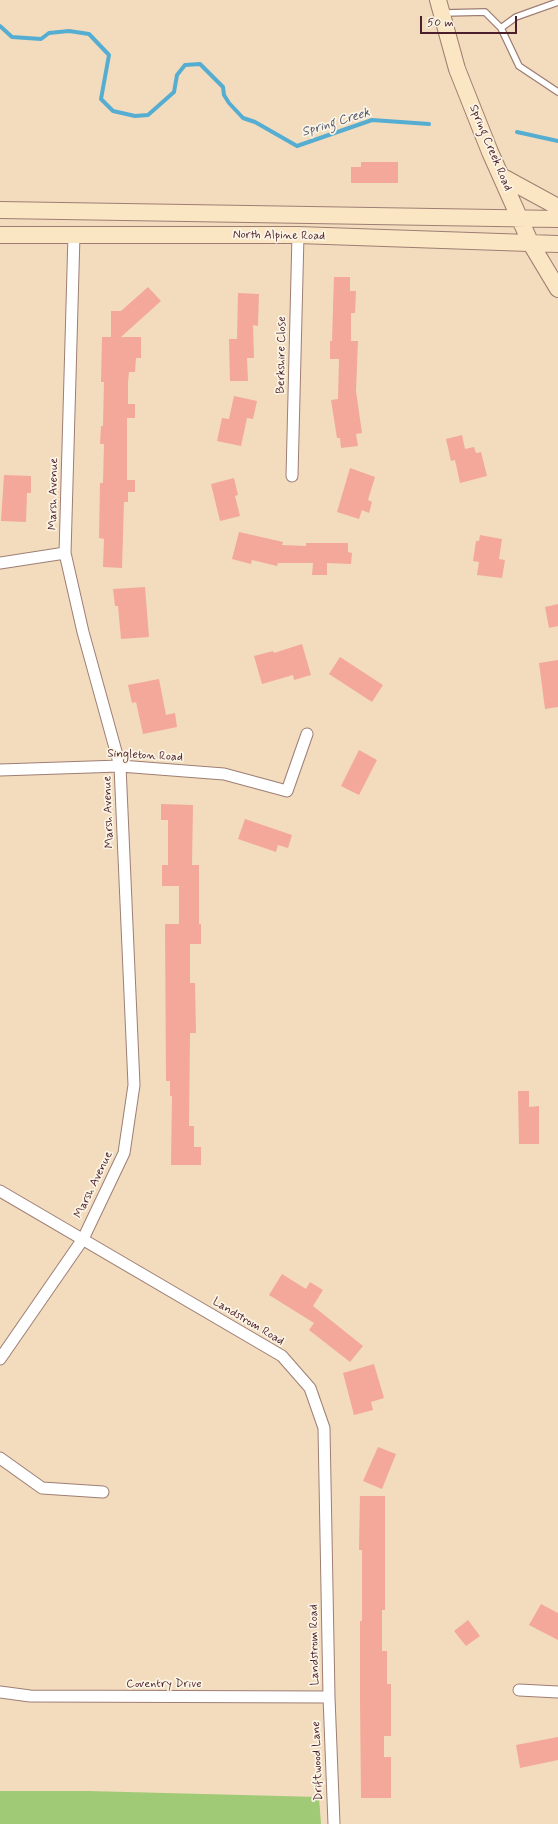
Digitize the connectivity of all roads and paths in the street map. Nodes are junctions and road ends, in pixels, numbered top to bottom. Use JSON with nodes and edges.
{"nodes":[{"id":1,"x":558,"y":2,"type":"edge"},
{"id":2,"x":440,"y":6,"type":"edge"},
{"id":3,"x":501,"y":28,"type":"junction"},
{"id":4,"x":558,"y":92,"type":"edge"},
{"id":5,"x":501,"y":176,"type":"junction"},
{"id":6,"x":558,"y":208,"type":"edge"},
{"id":7,"x":0,"y":210,"type":"edge"},
{"id":8,"x":521,"y":219,"type":"junction"},
{"id":9,"x":558,"y":219,"type":"edge"},
{"id":10,"x":0,"y":235,"type":"edge"},
{"id":11,"x":74,"y":235,"type":"junction"},
{"id":12,"x":298,"y":235,"type":"junction"},
{"id":13,"x":532,"y":244,"type":"junction"},
{"id":14,"x":558,"y":244,"type":"edge"},
{"id":15,"x":558,"y":289,"type":"edge"},
{"id":16,"x":292,"y":476,"type":"dead end"},
{"id":17,"x":65,"y":552,"type":"junction"},
{"id":18,"x":0,"y":563,"type":"edge"},
{"id":19,"x":307,"y":734,"type":"dead end"},
{"id":20,"x":120,"y":766,"type":"junction"},
{"id":21,"x":0,"y":770,"type":"edge"},
{"id":22,"x":0,"y":1191,"type":"edge"},
{"id":23,"x":82,"y":1239,"type":"junction"},
{"id":24,"x":0,"y":1359,"type":"edge"},
{"id":25,"x":0,"y":1458,"type":"edge"},
{"id":26,"x":103,"y":1492,"type":"dead end"},
{"id":27,"x":519,"y":1690,"type":"dead end"},
{"id":28,"x":0,"y":1692,"type":"edge"},
{"id":29,"x":558,"y":1692,"type":"edge"},
{"id":30,"x":329,"y":1697,"type":"junction"},
{"id":31,"x":334,"y":1824,"type":"edge"}],
"edges":[{"from":1,"to":3,"type":"lane"},
{"from":2,"to":3,"type":"lane"},
{"from":2,"to":5,"type":"main road","name":"Spring Creek Road"},
{"from":3,"to":4,"type":"lane"},
{"from":5,"to":6,"type":"main road"},
{"from":5,"to":8,"type":"main road","name":"Spring Creek Road"},
{"from":7,"to":8,"type":"main road","name":"North Alpine Road"},
{"from":8,"to":9,"type":"main road","name":"North Alpine Road"},
{"from":8,"to":13,"type":"main road","name":"Spring Creek Road"},
{"from":10,"to":11,"type":"main road","name":"North Alpine Road"},
{"from":11,"to":12,"type":"main road","name":"North Alpine Road"},
{"from":11,"to":17,"type":"street","name":"Marsh Avenue"},
{"from":12,"to":13,"type":"main road","name":"North Alpine Road"},
{"from":12,"to":16,"type":"street","name":"Berkshire Close"},
{"from":13,"to":14,"type":"main road","name":"North Alpine Road"},
{"from":13,"to":15,"type":"main road","name":"Spring Creek Road"},
{"from":17,"to":18,"type":"street"},
{"from":17,"to":20,"type":"street","name":"Marsh Avenue"},
{"from":19,"to":20,"type":"street","name":"Singleton Road"},
{"from":20,"to":21,"type":"street","name":"Singleton Road"},
{"from":20,"to":23,"type":"street","name":"Marsh Avenue"},
{"from":22,"to":23,"type":"street","name":"Landstrom Road"},
{"from":23,"to":24,"type":"street","name":"Marsh Avenue"},
{"from":23,"to":30,"type":"street","name":"Landstrom Road"},
{"from":25,"to":26,"type":"street"},
{"from":27,"to":29,"type":"street"},
{"from":28,"to":30,"type":"street","name":"Coventry Drive"},
{"from":30,"to":31,"type":"street","name":"Driftwood Lane"}]}
